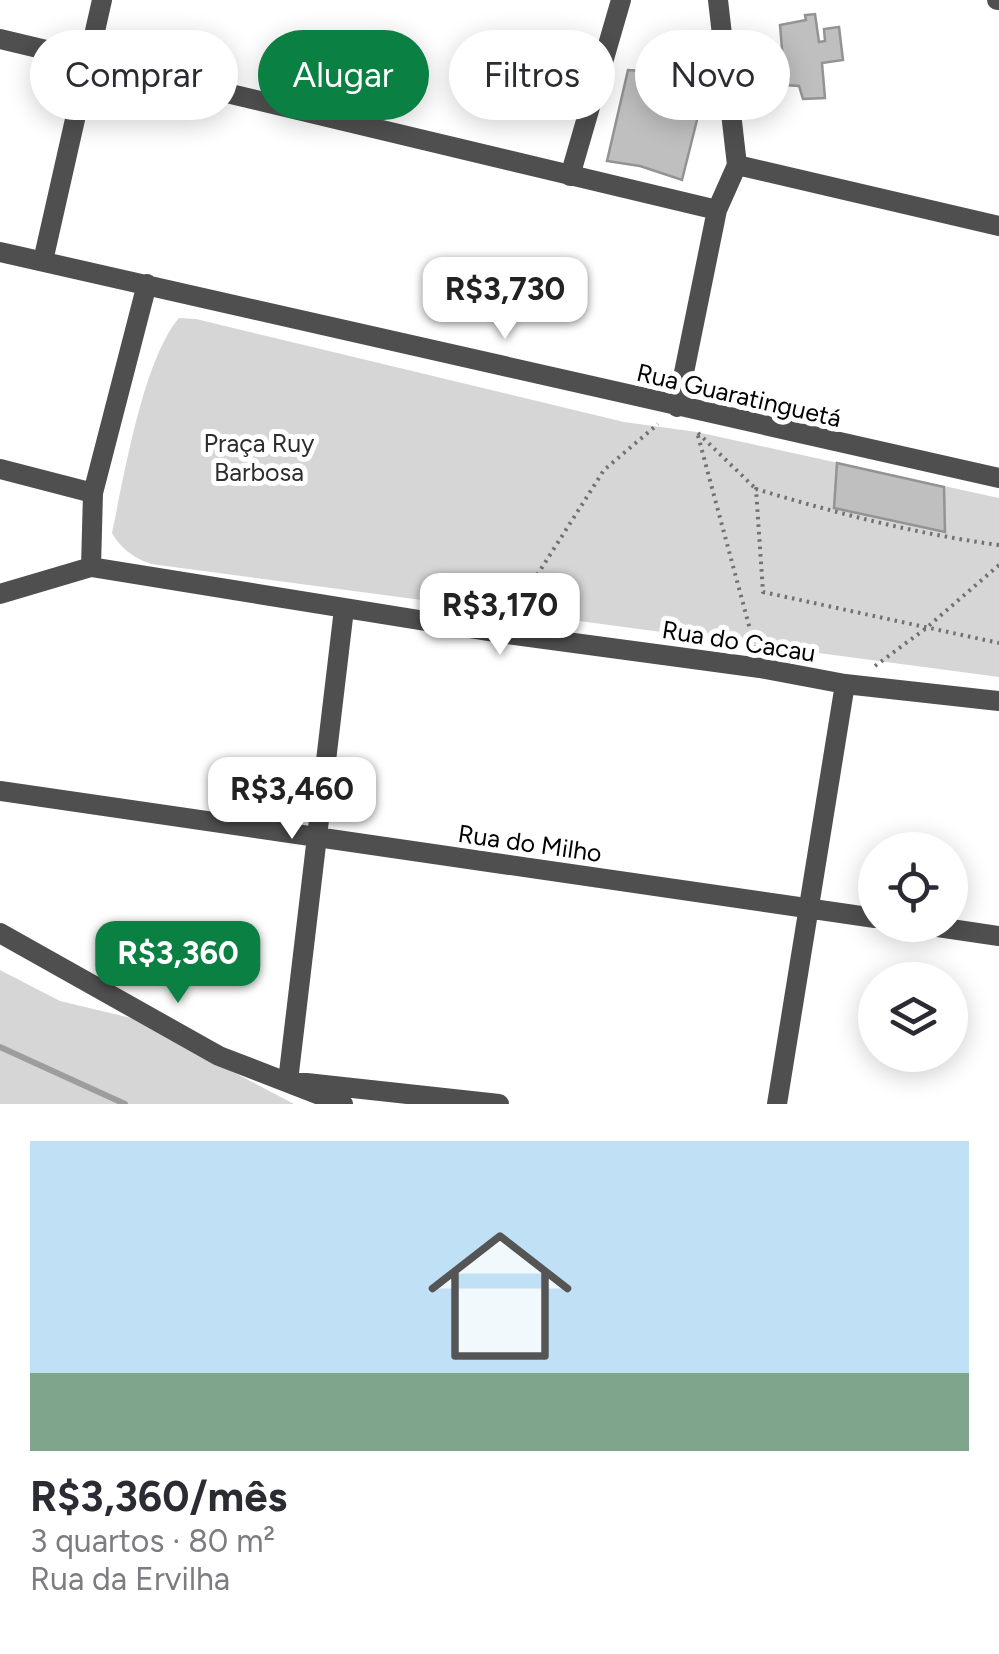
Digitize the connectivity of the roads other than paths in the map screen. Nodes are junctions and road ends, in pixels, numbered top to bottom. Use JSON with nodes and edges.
{"nodes":[{"id":1,"x":102,"y":0,"type":"edge"},
{"id":2,"x":621,"y":0,"type":"edge"},
{"id":3,"x":718,"y":0,"type":"edge"},
{"id":4,"x":95,"y":30,"type":"edge"},
{"id":5,"x":0,"y":40,"type":"edge"},
{"id":6,"x":30,"y":47,"type":"edge"},
{"id":7,"x":238,"y":96,"type":"edge"},
{"id":8,"x":75,"y":120,"type":"edge"},
{"id":9,"x":737,"y":165,"type":"junction"},
{"id":10,"x":570,"y":176,"type":"junction"},
{"id":11,"x":717,"y":210,"type":"junction"},
{"id":12,"x":999,"y":226,"type":"edge"},
{"id":13,"x":0,"y":252,"type":"edge"},
{"id":14,"x":43,"y":261,"type":"junction"},
{"id":15,"x":146,"y":284,"type":"junction"},
{"id":16,"x":677,"y":408,"type":"junction"},
{"id":17,"x":0,"y":470,"type":"edge"},
{"id":18,"x":999,"y":478,"type":"edge"},
{"id":19,"x":93,"y":492,"type":"junction"},
{"id":20,"x":90,"y":568,"type":"junction"},
{"id":21,"x":0,"y":594,"type":"edge"},
{"id":22,"x":344,"y":609,"type":"junction"},
{"id":23,"x":845,"y":684,"type":"junction"},
{"id":24,"x":999,"y":701,"type":"edge"},
{"id":25,"x":0,"y":791,"type":"edge"},
{"id":26,"x":318,"y":838,"type":"junction"},
{"id":27,"x":808,"y":908,"type":"junction"},
{"id":28,"x":858,"y":915,"type":"edge"},
{"id":29,"x":968,"y":931,"type":"edge"},
{"id":30,"x":0,"y":933,"type":"edge"},
{"id":31,"x":999,"y":936,"type":"edge"},
{"id":32,"x":288,"y":1082,"type":"junction"},
{"id":33,"x":343,"y":1104,"type":"edge"},
{"id":34,"x":499,"y":1104,"type":"edge"},
{"id":35,"x":777,"y":1104,"type":"edge"}],
"edges":[{"from":1,"to":4,"type":"street"},
{"from":2,"to":10,"type":"street"},
{"from":3,"to":9,"type":"street"},
{"from":5,"to":6,"type":"street"},
{"from":7,"to":10,"type":"street"},
{"from":8,"to":14,"type":"street"},
{"from":9,"to":11,"type":"street"},
{"from":9,"to":12,"type":"street"},
{"from":10,"to":11,"type":"street"},
{"from":11,"to":16,"type":"street"},
{"from":13,"to":14,"type":"street","name":"Rua Guaratinguetá"},
{"from":14,"to":15,"type":"street","name":"Rua Guaratinguetá"},
{"from":15,"to":16,"type":"street","name":"Rua Guaratinguetá"},
{"from":15,"to":19,"type":"street"},
{"from":16,"to":18,"type":"street","name":"Rua Guaratinguetá"},
{"from":17,"to":19,"type":"street"},
{"from":19,"to":20,"type":"street"},
{"from":20,"to":21,"type":"street","name":"Rua do Cacau"},
{"from":20,"to":22,"type":"street","name":"Rua do Cacau"},
{"from":22,"to":23,"type":"street","name":"Rua do Cacau"},
{"from":22,"to":26,"type":"street"},
{"from":23,"to":24,"type":"street","name":"Rua do Cacau"},
{"from":23,"to":27,"type":"street"},
{"from":25,"to":26,"type":"street","name":"Rua do Milho"},
{"from":26,"to":27,"type":"street","name":"Rua do Milho"},
{"from":26,"to":32,"type":"street"},
{"from":27,"to":28,"type":"street","name":"Rua do Milho"},
{"from":27,"to":35,"type":"street"},
{"from":29,"to":31,"type":"street"},
{"from":30,"to":32,"type":"street"},
{"from":32,"to":33,"type":"street"},
{"from":32,"to":34,"type":"street"}]}
